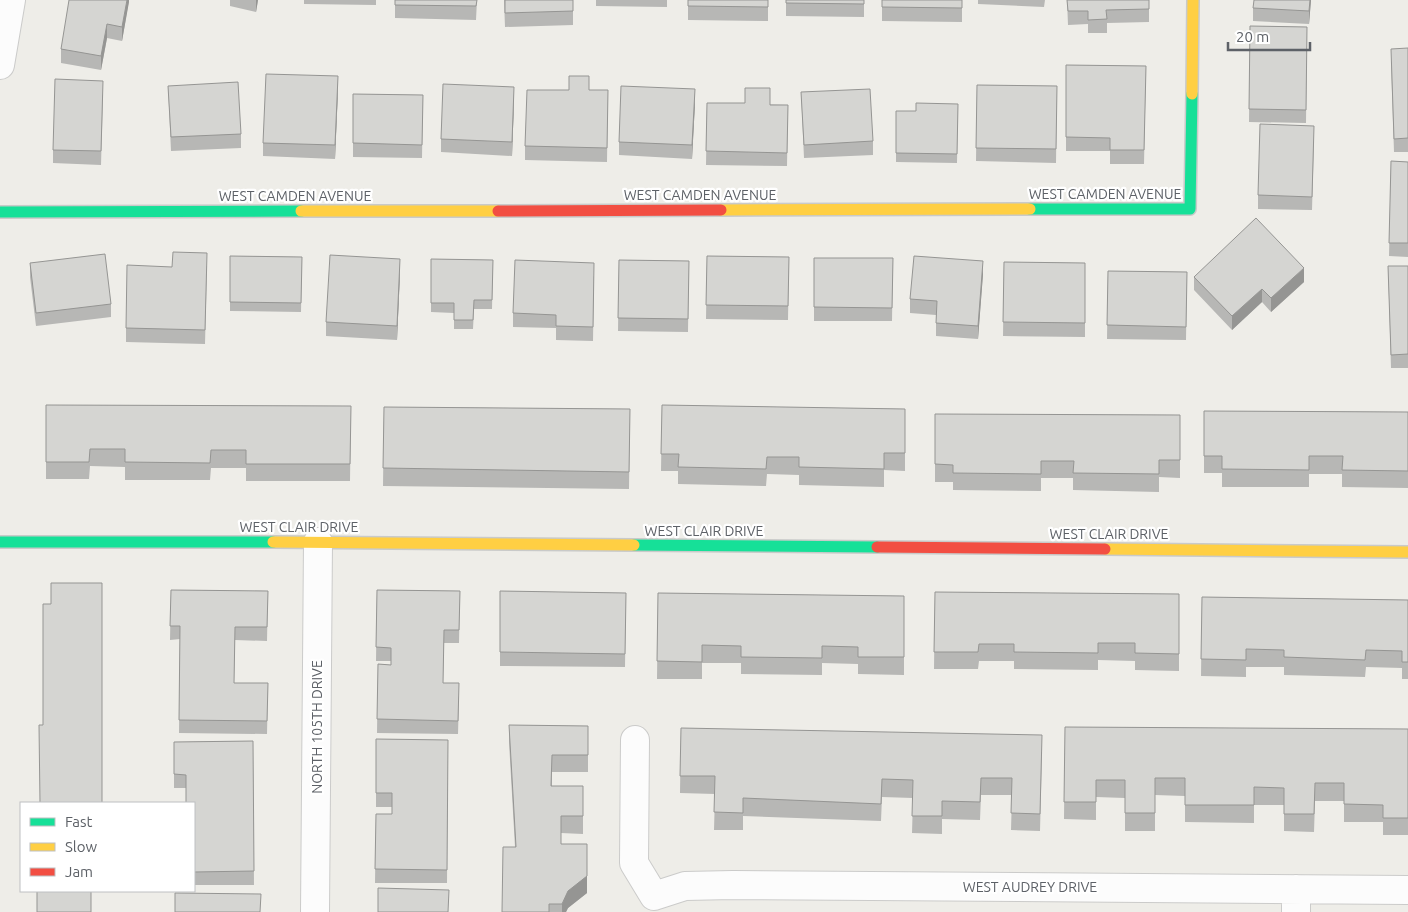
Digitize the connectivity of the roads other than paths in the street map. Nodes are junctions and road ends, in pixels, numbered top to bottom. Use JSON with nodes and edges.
{"nodes":[{"id":1,"x":11,"y":0,"type":"edge"},
{"id":2,"x":1193,"y":0,"type":"edge"},
{"id":3,"x":0,"y":65,"type":"edge"},
{"id":4,"x":0,"y":212,"type":"edge"},
{"id":5,"x":0,"y":542,"type":"edge"},
{"id":6,"x":318,"y":542,"type":"junction"},
{"id":7,"x":1408,"y":552,"type":"edge"},
{"id":8,"x":635,"y":740,"type":"dead end"},
{"id":9,"x":1408,"y":890,"type":"edge"},
{"id":10,"x":1296,"y":901,"type":"edge"},
{"id":11,"x":651,"y":904,"type":"edge"},
{"id":12,"x":315,"y":912,"type":"edge"}],
"edges":[{"from":1,"to":3,"type":"street"},
{"from":2,"to":4,"type":"street","name":"WEST CAMDEN AVENUE"},
{"from":5,"to":6,"type":"street","name":"WEST CLAIR DRIVE"},
{"from":6,"to":7,"type":"street","name":"WEST CLAIR DRIVE"},
{"from":6,"to":12,"type":"street","name":"NORTH 105TH DRIVE"},
{"from":8,"to":11,"type":"street"},
{"from":9,"to":10,"type":"street","name":"WEST AUDREY DRIVE"},
{"from":10,"to":11,"type":"street","name":"WEST AUDREY DRIVE"}]}
